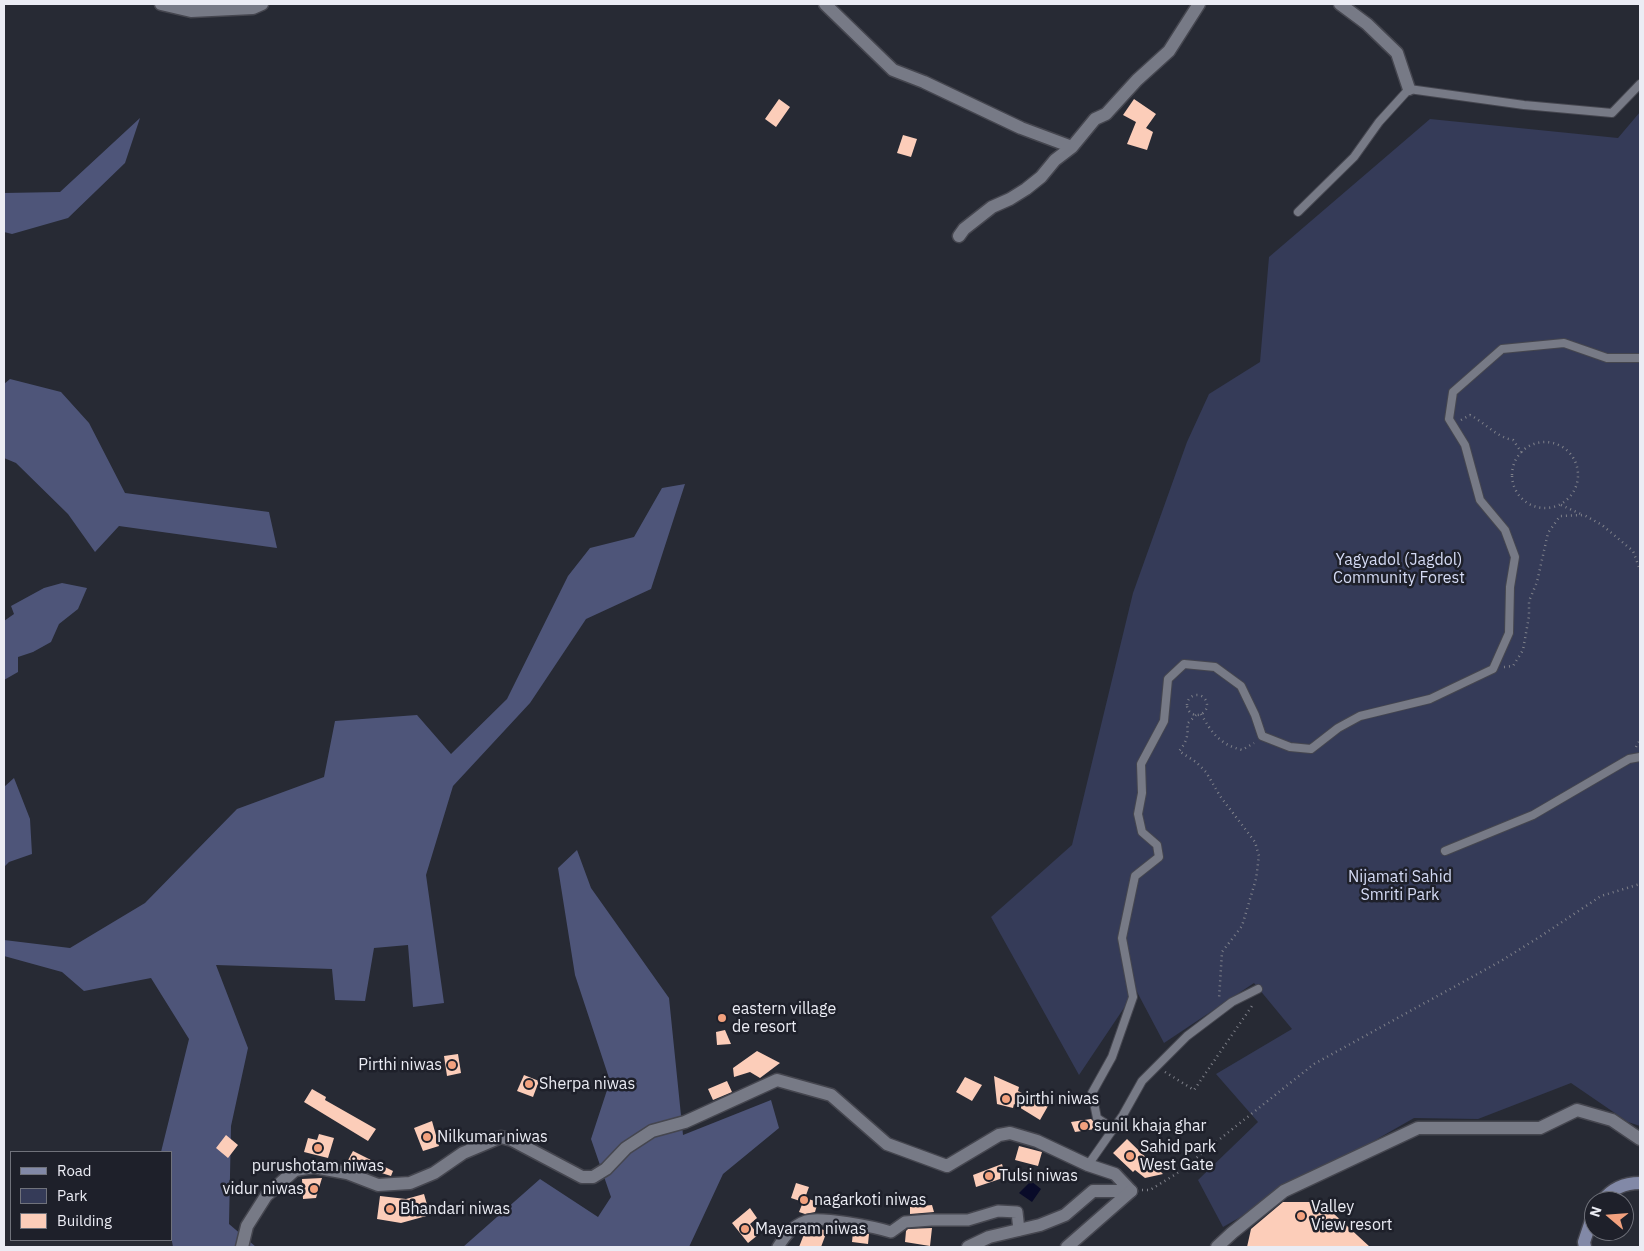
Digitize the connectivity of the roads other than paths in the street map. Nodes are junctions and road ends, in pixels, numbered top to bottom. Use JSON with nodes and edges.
{"nodes":[{"id":1,"x":161,"y":4,"type":"edge"},
{"id":2,"x":262,"y":4,"type":"edge"},
{"id":3,"x":825,"y":4,"type":"edge"},
{"id":4,"x":1199,"y":4,"type":"edge"},
{"id":5,"x":1340,"y":4,"type":"edge"},
{"id":6,"x":1640,"y":84,"type":"edge"},
{"id":7,"x":1409,"y":89,"type":"junction"},
{"id":8,"x":1072,"y":147,"type":"junction"},
{"id":9,"x":1298,"y":212,"type":"dead end"},
{"id":10,"x":959,"y":236,"type":"dead end"},
{"id":11,"x":1640,"y":358,"type":"edge"},
{"id":12,"x":1640,"y":757,"type":"edge"},
{"id":13,"x":1445,"y":851,"type":"dead end"},
{"id":14,"x":1258,"y":989,"type":"dead end"},
{"id":15,"x":1114,"y":1129,"type":"junction"},
{"id":16,"x":1640,"y":1139,"type":"edge"},
{"id":17,"x":1088,"y":1165,"type":"junction"},
{"id":18,"x":1640,"y":1183,"type":"edge"},
{"id":19,"x":1131,"y":1191,"type":"junction"},
{"id":20,"x":1611,"y":1191,"type":"edge"},
{"id":21,"x":1019,"y":1230,"type":"junction"},
{"id":22,"x":242,"y":1247,"type":"edge"},
{"id":23,"x":778,"y":1247,"type":"edge"},
{"id":24,"x":968,"y":1247,"type":"edge"},
{"id":25,"x":1067,"y":1247,"type":"edge"},
{"id":26,"x":1217,"y":1247,"type":"edge"}],
"edges":[{"from":1,"to":2,"type":"street"},
{"from":3,"to":8,"type":"street"},
{"from":4,"to":8,"type":"street"},
{"from":5,"to":7,"type":"street"},
{"from":6,"to":7,"type":"lane"},
{"from":7,"to":9,"type":"lane"},
{"from":8,"to":10,"type":"street"},
{"from":11,"to":15,"type":"lane"},
{"from":12,"to":13,"type":"lane"},
{"from":14,"to":15,"type":"lane"},
{"from":15,"to":17,"type":"lane"},
{"from":16,"to":26,"type":"street"},
{"from":17,"to":19,"type":"street"},
{"from":17,"to":22,"type":"street"},
{"from":18,"to":20,"type":"main road"},
{"from":19,"to":21,"type":"street"},
{"from":19,"to":25,"type":"street"},
{"from":21,"to":23,"type":"street"},
{"from":21,"to":24,"type":"street"}]}
